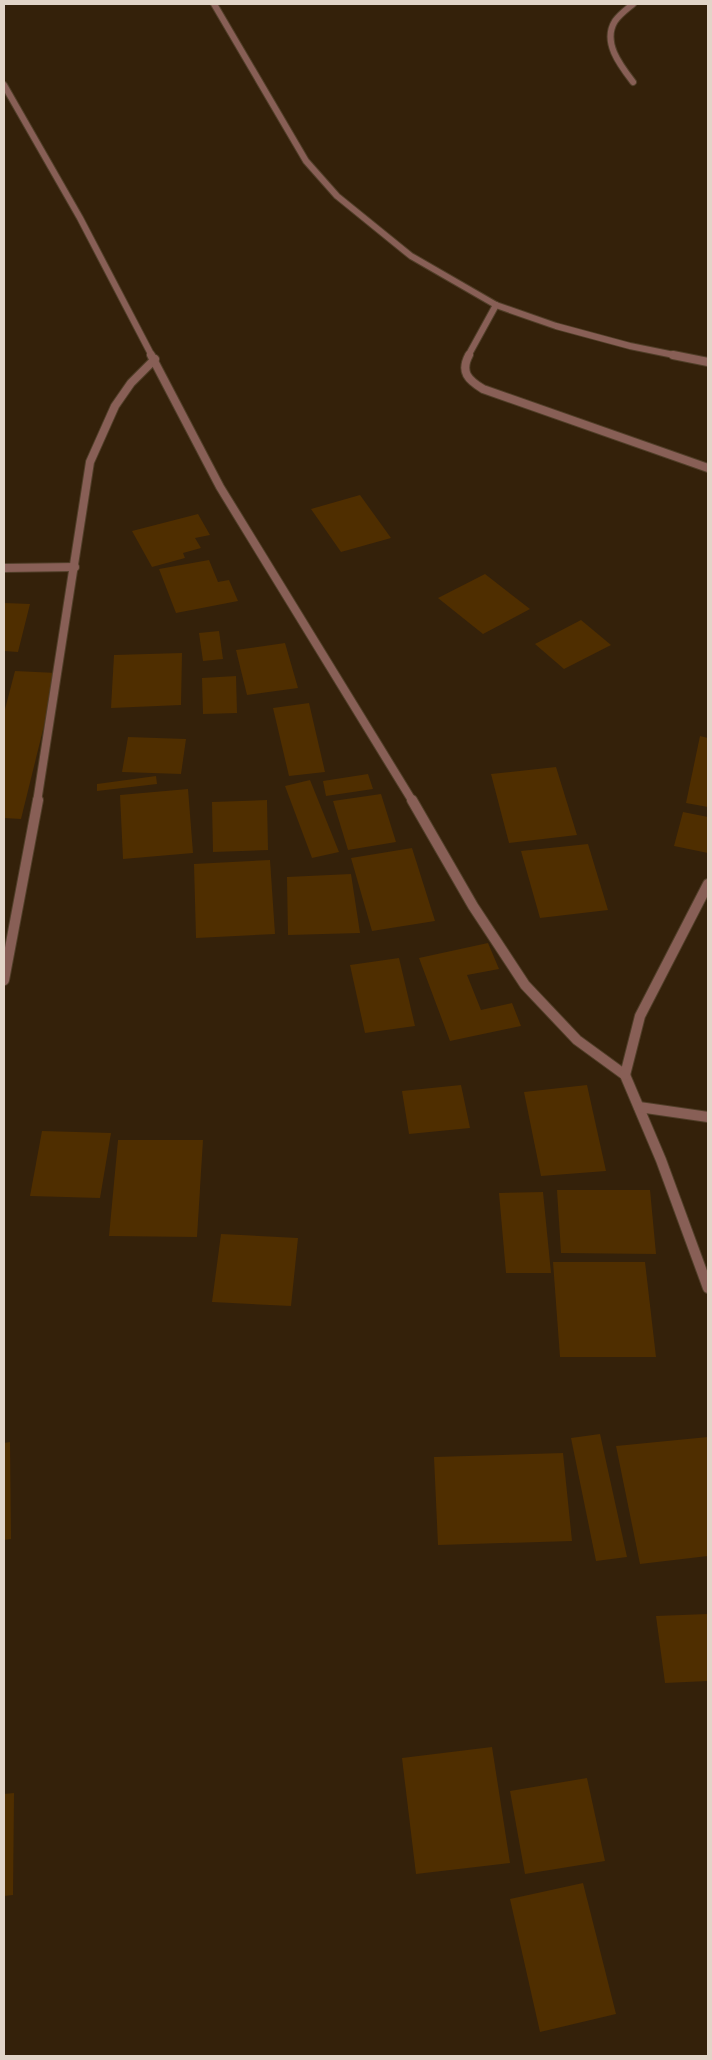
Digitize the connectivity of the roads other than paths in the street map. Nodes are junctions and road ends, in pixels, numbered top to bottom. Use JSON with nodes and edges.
{"nodes":[{"id":1,"x":214,"y":4,"type":"edge"},
{"id":2,"x":633,"y":4,"type":"edge"},
{"id":3,"x":633,"y":82,"type":"dead end"},
{"id":4,"x":4,"y":85,"type":"edge"},
{"id":5,"x":496,"y":305,"type":"junction"},
{"id":6,"x":155,"y":359,"type":"junction"},
{"id":7,"x":708,"y":362,"type":"edge"},
{"id":8,"x":708,"y":468,"type":"edge"},
{"id":9,"x":75,"y":567,"type":"junction"},
{"id":10,"x":4,"y":568,"type":"edge"},
{"id":11,"x":708,"y":884,"type":"edge"},
{"id":12,"x":4,"y":980,"type":"edge"},
{"id":13,"x":625,"y":1075,"type":"junction"},
{"id":14,"x":639,"y":1107,"type":"junction"},
{"id":15,"x":708,"y":1117,"type":"edge"},
{"id":16,"x":708,"y":1288,"type":"edge"}],
"edges":[{"from":1,"to":5,"type":"street"},
{"from":2,"to":3,"type":"street"},
{"from":4,"to":6,"type":"street"},
{"from":5,"to":7,"type":"street"},
{"from":5,"to":8,"type":"street"},
{"from":6,"to":9,"type":"street"},
{"from":6,"to":13,"type":"street"},
{"from":9,"to":10,"type":"street"},
{"from":9,"to":12,"type":"street"},
{"from":11,"to":13,"type":"street"},
{"from":13,"to":14,"type":"street"},
{"from":14,"to":15,"type":"street"},
{"from":14,"to":16,"type":"street"}]}
